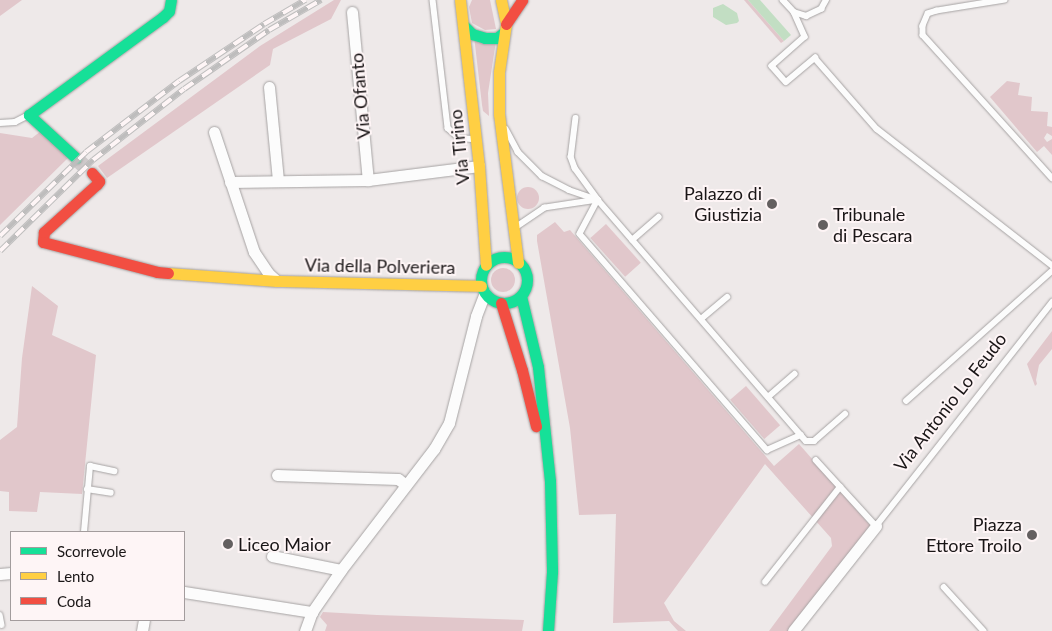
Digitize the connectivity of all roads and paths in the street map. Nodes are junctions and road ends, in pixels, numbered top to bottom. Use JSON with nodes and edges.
{"nodes":[{"id":1,"x":171,"y":0,"type":"edge"},
{"id":2,"x":433,"y":0,"type":"edge"},
{"id":3,"x":502,"y":0,"type":"edge"},
{"id":4,"x":522,"y":0,"type":"edge"},
{"id":5,"x":783,"y":0,"type":"edge"},
{"id":6,"x":826,"y":0,"type":"edge"},
{"id":7,"x":1005,"y":0,"type":"edge"},
{"id":8,"x":462,"y":2,"type":"edge"},
{"id":9,"x":352,"y":12,"type":"dead end"},
{"id":10,"x":794,"y":12,"type":"junction"},
{"id":11,"x":463,"y":25,"type":"junction"},
{"id":12,"x":505,"y":28,"type":"junction"},
{"id":13,"x":269,"y":87,"type":"dead end"},
{"id":14,"x":29,"y":115,"type":"junction"},
{"id":15,"x":499,"y":115,"type":"junction"},
{"id":16,"x":576,"y":118,"type":"dead end"},
{"id":17,"x":0,"y":123,"type":"edge"},
{"id":18,"x":214,"y":132,"type":"dead end"},
{"id":19,"x":476,"y":139,"type":"junction"},
{"id":20,"x":76,"y":158,"type":"tunnel mouth"},
{"id":21,"x":479,"y":166,"type":"junction"},
{"id":22,"x":95,"y":177,"type":"dead end"},
{"id":23,"x":1052,"y":178,"type":"edge"},
{"id":24,"x":278,"y":180,"type":"junction"},
{"id":25,"x":368,"y":180,"type":"junction"},
{"id":26,"x":230,"y":182,"type":"junction"},
{"id":27,"x":598,"y":200,"type":"junction"},
{"id":28,"x":658,"y":217,"type":"dead end"},
{"id":29,"x":514,"y":229,"type":"junction"},
{"id":30,"x":632,"y":240,"type":"junction"},
{"id":31,"x":518,"y":262,"type":"junction"},
{"id":32,"x":486,"y":265,"type":"junction"},
{"id":33,"x":1052,"y":265,"type":"edge"},
{"id":34,"x":1052,"y":271,"type":"edge"},
{"id":35,"x":277,"y":281,"type":"junction"},
{"id":36,"x":460,"y":285,"type":"junction"},
{"id":37,"x":483,"y":290,"type":"junction"},
{"id":38,"x":521,"y":296,"type":"junction"},
{"id":39,"x":726,"y":296,"type":"dead end"},
{"id":40,"x":1052,"y":302,"type":"edge"},
{"id":41,"x":501,"y":304,"type":"junction"},
{"id":42,"x":479,"y":309,"type":"junction"},
{"id":43,"x":701,"y":319,"type":"junction"},
{"id":44,"x":794,"y":374,"type":"dead end"},
{"id":45,"x":768,"y":397,"type":"junction"},
{"id":46,"x":906,"y":401,"type":"dead end"},
{"id":47,"x":845,"y":414,"type":"dead end"},
{"id":48,"x":801,"y":435,"type":"junction"},
{"id":49,"x":816,"y":460,"type":"dead end"},
{"id":50,"x":114,"y":470,"type":"dead end"},
{"id":51,"x":277,"y":475,"type":"dead end"},
{"id":52,"x":550,"y":481,"type":"junction"},
{"id":53,"x":406,"y":485,"type":"junction"},
{"id":54,"x":840,"y":487,"type":"junction"},
{"id":55,"x":87,"y":489,"type":"junction"},
{"id":56,"x":111,"y":493,"type":"dead end"},
{"id":57,"x":876,"y":526,"type":"junction"},
{"id":58,"x":84,"y":531,"type":"edge"},
{"id":59,"x":272,"y":556,"type":"dead end"},
{"id":60,"x":341,"y":570,"type":"junction"},
{"id":61,"x":765,"y":582,"type":"dead end"},
{"id":62,"x":944,"y":587,"type":"dead end"},
{"id":63,"x":185,"y":592,"type":"edge"},
{"id":64,"x":312,"y":612,"type":"junction"},
{"id":65,"x":0,"y":615,"type":"edge"},
{"id":66,"x":2,"y":625,"type":"dead end"},
{"id":67,"x":305,"y":631,"type":"edge"},
{"id":68,"x":548,"y":631,"type":"edge"},
{"id":69,"x":793,"y":631,"type":"edge"},
{"id":70,"x":984,"y":631,"type":"edge"}],
"edges":[{"from":1,"to":14,"type":"street"},
{"from":2,"to":19,"type":"lane"},
{"from":3,"to":12,"type":"street"},
{"from":4,"to":12,"type":"street"},
{"from":5,"to":10,"type":"lane"},
{"from":6,"to":10,"type":"lane"},
{"from":7,"to":23,"type":"lane"},
{"from":8,"to":11,"type":"street","name":"Via Tirino"},
{"from":9,"to":25,"type":"street","name":"Via Ofanto"},
{"from":10,"to":33,"type":"lane"},
{"from":11,"to":12,"type":"street"},
{"from":11,"to":19,"type":"street","name":"Via Tirino"},
{"from":12,"to":15,"type":"street"},
{"from":13,"to":24,"type":"street"},
{"from":14,"to":17,"type":"lane"},
{"from":14,"to":20,"type":"street"},
{"from":15,"to":27,"type":"lane"},
{"from":15,"to":29,"type":"street"},
{"from":16,"to":27,"type":"lane"},
{"from":18,"to":26,"type":"street"},
{"from":19,"to":21,"type":"street","name":"Via Tirino"},
{"from":21,"to":25,"type":"street"},
{"from":21,"to":32,"type":"street","name":"Via Tirino"},
{"from":22,"to":35,"type":"street","name":"Via della Polveriera"},
{"from":24,"to":25,"type":"street"},
{"from":24,"to":26,"type":"street"},
{"from":26,"to":35,"type":"street"},
{"from":27,"to":29,"type":"lane"},
{"from":27,"to":30,"type":"lane"},
{"from":27,"to":48,"type":"lane"},
{"from":28,"to":30,"type":"lane"},
{"from":29,"to":31,"type":"street"},
{"from":30,"to":43,"type":"lane"},
{"from":31,"to":32,"type":"street"},
{"from":31,"to":38,"type":"street"},
{"from":32,"to":37,"type":"street"},
{"from":34,"to":46,"type":"lane","name":"Via Antonio Lo Feudo"},
{"from":35,"to":36,"type":"street","name":"Via della Polveriera"},
{"from":36,"to":37,"type":"street","name":"Via della Polveriera"},
{"from":36,"to":42,"type":"street"},
{"from":37,"to":41,"type":"street"},
{"from":37,"to":42,"type":"street"},
{"from":38,"to":41,"type":"street"},
{"from":38,"to":52,"type":"street"},
{"from":39,"to":43,"type":"lane"},
{"from":40,"to":57,"type":"lane","name":"Via Antonio Lo Feudo"},
{"from":41,"to":52,"type":"street"},
{"from":42,"to":53,"type":"street"},
{"from":43,"to":45,"type":"lane"},
{"from":44,"to":45,"type":"lane"},
{"from":45,"to":48,"type":"lane"},
{"from":47,"to":48,"type":"lane"},
{"from":49,"to":54,"type":"lane"},
{"from":50,"to":55,"type":"lane"},
{"from":51,"to":53,"type":"street"},
{"from":52,"to":68,"type":"street"},
{"from":53,"to":60,"type":"street"},
{"from":54,"to":57,"type":"lane"},
{"from":54,"to":61,"type":"lane"},
{"from":55,"to":56,"type":"lane"},
{"from":55,"to":58,"type":"lane"},
{"from":57,"to":69,"type":"street"},
{"from":59,"to":60,"type":"street"},
{"from":60,"to":64,"type":"street"},
{"from":62,"to":70,"type":"lane"},
{"from":63,"to":64,"type":"street"},
{"from":64,"to":67,"type":"street"},
{"from":65,"to":66,"type":"lane"}]}
